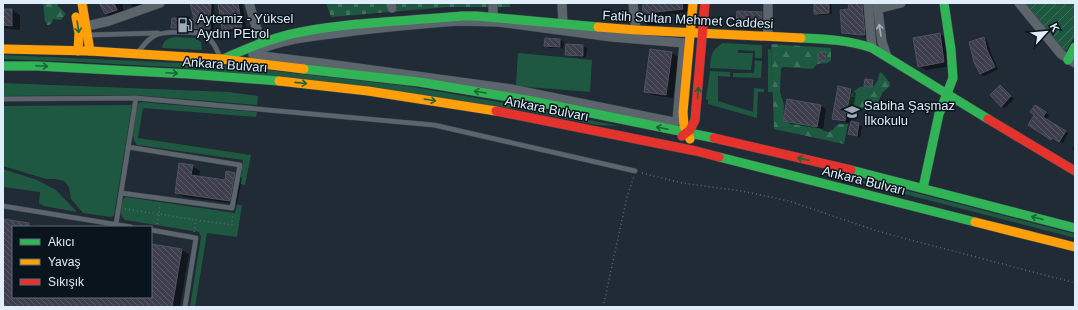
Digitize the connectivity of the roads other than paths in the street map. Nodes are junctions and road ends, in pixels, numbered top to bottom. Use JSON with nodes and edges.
{"nodes":[{"id":1,"x":74,"y":3,"type":"edge"},
{"id":2,"x":82,"y":3,"type":"edge"},
{"id":3,"x":160,"y":3,"type":"edge"},
{"id":4,"x":249,"y":3,"type":"edge"},
{"id":5,"x":493,"y":3,"type":"edge"},
{"id":6,"x":562,"y":3,"type":"edge"},
{"id":7,"x":633,"y":3,"type":"edge"},
{"id":8,"x":692,"y":3,"type":"edge"},
{"id":9,"x":705,"y":3,"type":"edge"},
{"id":10,"x":768,"y":3,"type":"edge"},
{"id":11,"x":868,"y":3,"type":"edge"},
{"id":12,"x":900,"y":3,"type":"edge"},
{"id":13,"x":944,"y":3,"type":"edge"},
{"id":14,"x":1019,"y":3,"type":"edge"},
{"id":15,"x":877,"y":6,"type":"edge"},
{"id":16,"x":493,"y":18,"type":"junction"},
{"id":17,"x":563,"y":24,"type":"junction"},
{"id":18,"x":88,"y":30,"type":"junction"},
{"id":19,"x":636,"y":30,"type":"junction"},
{"id":20,"x":165,"y":32,"type":"junction"},
{"id":21,"x":691,"y":33,"type":"junction"},
{"id":22,"x":703,"y":34,"type":"junction"},
{"id":23,"x":768,"y":36,"type":"junction"},
{"id":24,"x":612,"y":37,"type":"joint"},
{"id":25,"x":261,"y":43,"type":"junction"},
{"id":26,"x":1075,"y":47,"type":"edge"},
{"id":27,"x":872,"y":48,"type":"junction"},
{"id":28,"x":3,"y":49,"type":"edge"},
{"id":29,"x":78,"y":51,"type":"junction"},
{"id":30,"x":90,"y":51,"type":"junction"},
{"id":31,"x":136,"y":54,"type":"junction"},
{"id":32,"x":886,"y":57,"type":"junction"},
{"id":33,"x":221,"y":60,"type":"junction"},
{"id":34,"x":1072,"y":62,"type":"edge"},
{"id":35,"x":3,"y":66,"type":"edge"},
{"id":36,"x":946,"y":94,"type":"junction"},
{"id":37,"x":136,"y":98,"type":"junction"},
{"id":38,"x":3,"y":99,"type":"edge"},
{"id":39,"x":687,"y":133,"type":"junction"},
{"id":40,"x":666,"y":145,"type":"junction"},
{"id":41,"x":128,"y":147,"type":"junction"},
{"id":42,"x":696,"y":151,"type":"junction"},
{"id":43,"x":635,"y":171,"type":"road end"},
{"id":44,"x":1075,"y":171,"type":"edge"},
{"id":45,"x":923,"y":188,"type":"junction"},
{"id":46,"x":121,"y":193,"type":"junction"},
{"id":47,"x":3,"y":206,"type":"edge"},
{"id":48,"x":116,"y":224,"type":"junction"},
{"id":49,"x":126,"y":226,"type":"edge"},
{"id":50,"x":1075,"y":228,"type":"edge"},
{"id":51,"x":154,"y":231,"type":"edge"},
{"id":52,"x":1075,"y":247,"type":"edge"},
{"id":53,"x":185,"y":307,"type":"edge"}],
"edges":[{"from":1,"to":29,"type":"main road","one_way":true},
{"from":2,"to":18,"type":"main road"},
{"from":3,"to":18,"type":"street"},
{"from":4,"to":25,"type":"street"},
{"from":5,"to":16,"type":"street"},
{"from":6,"to":17,"type":"street"},
{"from":7,"to":19,"type":"street"},
{"from":8,"to":21,"type":"main road"},
{"from":9,"to":22,"type":"main road"},
{"from":10,"to":23,"type":"street"},
{"from":11,"to":27,"type":"street"},
{"from":12,"to":15,"type":"street"},
{"from":13,"to":36,"type":"main road"},
{"from":14,"to":34,"type":"street"},
{"from":32,"to":15,"type":"street","one_way":true},
{"from":16,"to":17,"type":"main road","name":"Fatih Sultan Mehmet Caddesi"},
{"from":16,"to":25,"type":"main road","name":"Fatih Sultan Mehmet Caddesi"},
{"from":17,"to":19,"type":"main road","name":"Fatih Sultan Mehmet Caddesi"},
{"from":18,"to":20,"type":"lane"},
{"from":18,"to":30,"type":"main road"},
{"from":19,"to":21,"type":"main road","name":"Fatih Sultan Mehmet Caddesi"},
{"from":20,"to":31,"type":"lane"},
{"from":20,"to":33,"type":"lane"},
{"from":21,"to":22,"type":"main road","name":"Fatih Sultan Mehmet Caddesi"},
{"from":21,"to":39,"type":"main road"},
{"from":22,"to":23,"type":"main road","name":"Fatih Sultan Mehmet Caddesi"},
{"from":39,"to":22,"type":"main road","one_way":true},
{"from":23,"to":27,"type":"main road","name":"Fatih Sultan Mehmet Caddesi"},
{"from":24,"to":24,"type":"street"},
{"from":25,"to":33,"type":"main road","name":"Fatih Sultan Mehmet Caddesi"},
{"from":26,"to":34,"type":"main road"},
{"from":27,"to":32,"type":"main road","name":"Fatih Sultan Mehmet Caddesi"},
{"from":28,"to":29,"type":"main road","name":"Ankara Bulvarı"},
{"from":29,"to":30,"type":"main road","name":"Ankara Bulvarı"},
{"from":30,"to":31,"type":"main road","name":"Ankara Bulvarı"},
{"from":31,"to":33,"type":"main road","name":"Ankara Bulvarı"},
{"from":32,"to":36,"type":"main road","name":"Fatih Sultan Mehmet Caddesi"},
{"from":39,"to":33,"type":"main road","name":"Ankara Bulvarı","one_way":true},
{"from":35,"to":40,"type":"main road","name":"Ankara Bulvarı","one_way":true},
{"from":36,"to":44,"type":"main road","name":"Fatih Sultan Mehmet Caddesi"},
{"from":36,"to":45,"type":"main road"},
{"from":37,"to":38,"type":"lane"},
{"from":37,"to":41,"type":"lane"},
{"from":37,"to":43,"type":"lane"},
{"from":39,"to":40,"type":"main road"},
{"from":39,"to":42,"type":"main road"},
{"from":45,"to":39,"type":"main road","name":"Ankara Bulvarı","one_way":true},
{"from":40,"to":42,"type":"main road","name":"Ankara Bulvarı"},
{"from":41,"to":46,"type":"lane"},
{"from":41,"to":46,"type":"lane"},
{"from":42,"to":52,"type":"main road","name":"Ankara Bulvarı"},
{"from":50,"to":45,"type":"main road","name":"Ankara Bulvarı","one_way":true},
{"from":46,"to":48,"type":"lane"},
{"from":47,"to":48,"type":"lane"},
{"from":48,"to":49,"type":"lane"},
{"from":51,"to":53,"type":"lane"}]}
